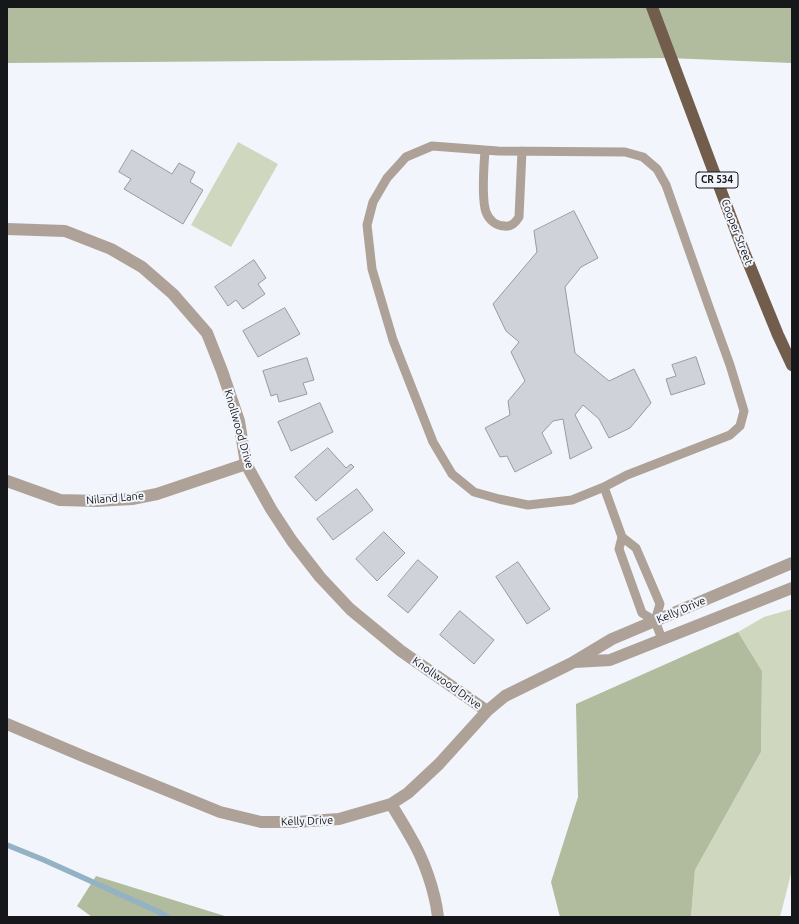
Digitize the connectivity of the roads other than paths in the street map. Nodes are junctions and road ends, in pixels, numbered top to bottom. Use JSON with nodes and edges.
{"nodes":[{"id":1,"x":652,"y":7,"type":"edge"},
{"id":2,"x":484,"y":150,"type":"junction"},
{"id":3,"x":522,"y":151,"type":"junction"},
{"id":4,"x":7,"y":228,"type":"edge"},
{"id":5,"x":778,"y":335,"type":"junction"},
{"id":6,"x":792,"y":350,"type":"edge"},
{"id":7,"x":792,"y":365,"type":"edge"},
{"id":8,"x":246,"y":464,"type":"junction"},
{"id":9,"x":7,"y":480,"type":"edge"},
{"id":10,"x":604,"y":487,"type":"junction"},
{"id":11,"x":622,"y":537,"type":"junction"},
{"id":12,"x":792,"y":563,"type":"edge"},
{"id":13,"x":792,"y":588,"type":"edge"},
{"id":14,"x":655,"y":621,"type":"junction"},
{"id":15,"x":662,"y":639,"type":"junction"},
{"id":16,"x":572,"y":663,"type":"junction"},
{"id":17,"x":487,"y":712,"type":"junction"},
{"id":18,"x":7,"y":724,"type":"edge"},
{"id":19,"x":391,"y":804,"type":"junction"},
{"id":20,"x":438,"y":917,"type":"edge"}],
"edges":[{"from":1,"to":5,"type":"main road","name":"Cooper Street","number":"CR 534"},
{"from":2,"to":3,"type":"lane"},
{"from":2,"to":3,"type":"lane"},
{"from":2,"to":10,"type":"lane"},
{"from":3,"to":10,"type":"lane"},
{"from":4,"to":8,"type":"street","name":"Knollwood Drive"},
{"from":5,"to":6,"type":"street"},
{"from":5,"to":7,"type":"main road","name":"Cooper Street","number":"CR 534"},
{"from":8,"to":9,"type":"street","name":"Niland Lane"},
{"from":8,"to":17,"type":"street","name":"Knollwood Drive"},
{"from":10,"to":11,"type":"lane"},
{"from":11,"to":14,"type":"lane"},
{"from":11,"to":14,"type":"lane"},
{"from":12,"to":14,"type":"street","name":"Kelly Drive"},
{"from":13,"to":15,"type":"street","name":"Kelly Drive"},
{"from":14,"to":15,"type":"lane"},
{"from":14,"to":16,"type":"street","name":"Kelly Drive"},
{"from":15,"to":16,"type":"street","name":"Kelly Drive"},
{"from":16,"to":17,"type":"street","name":"Kelly Drive"},
{"from":17,"to":19,"type":"street","name":"Kelly Drive"},
{"from":18,"to":19,"type":"street","name":"Kelly Drive"},
{"from":19,"to":20,"type":"street"}]}
